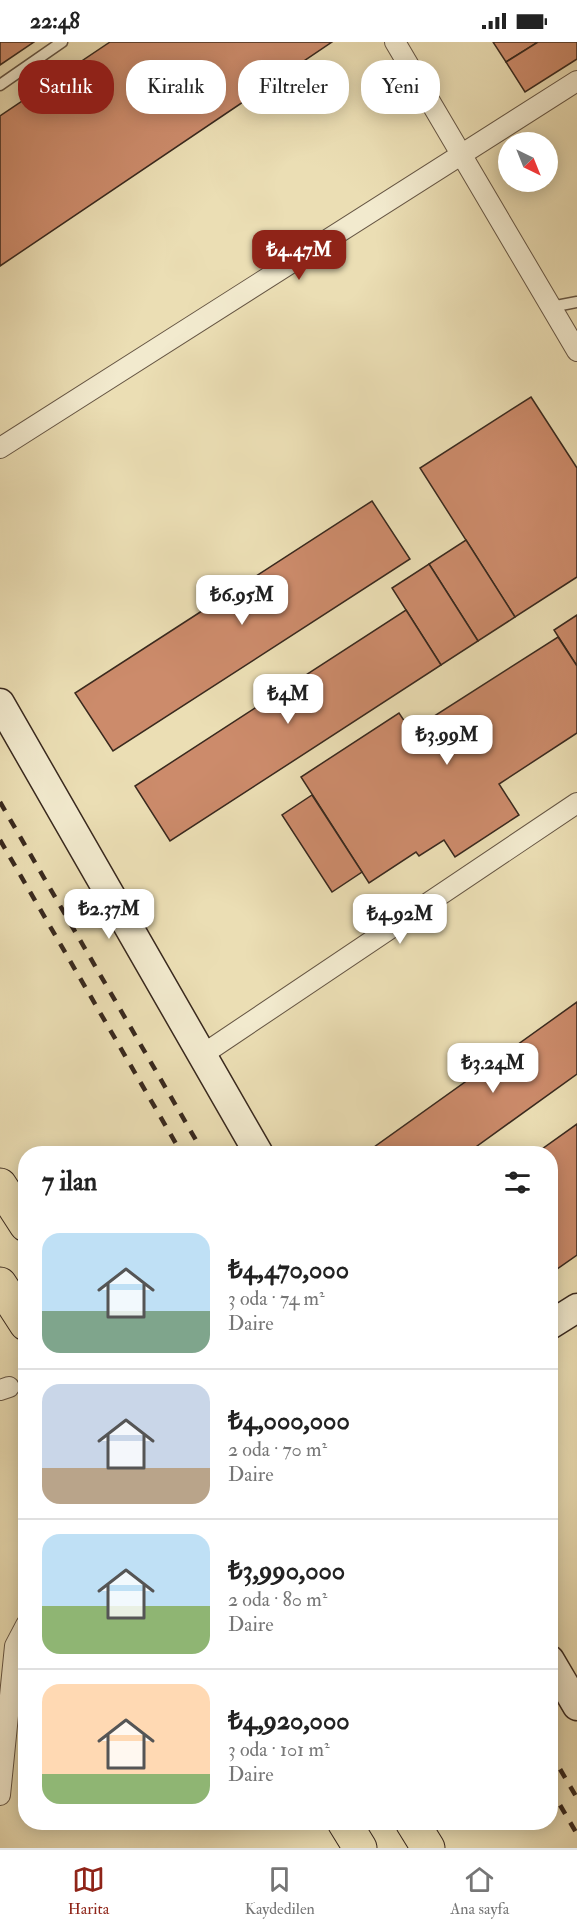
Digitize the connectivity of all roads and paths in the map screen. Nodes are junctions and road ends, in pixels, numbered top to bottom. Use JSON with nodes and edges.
{"nodes":[{"id":1,"x":62,"y":42,"type":"edge"},
{"id":2,"x":395,"y":42,"type":"edge"},
{"id":3,"x":577,"y":81,"type":"edge"},
{"id":4,"x":0,"y":85,"type":"edge"},
{"id":5,"x":462,"y":155,"type":"junction"},
{"id":6,"x":577,"y":302,"type":"edge"},
{"id":7,"x":551,"y":307,"type":"junction"},
{"id":8,"x":577,"y":351,"type":"edge"},
{"id":9,"x":0,"y":448,"type":"edge"},
{"id":10,"x":0,"y":703,"type":"edge"},
{"id":11,"x":577,"y":803,"type":"edge"},
{"id":12,"x":202,"y":1055,"type":"junction"},
{"id":13,"x":254,"y":1146,"type":"edge"},
{"id":14,"x":0,"y":1185,"type":"edge"},
{"id":15,"x":18,"y":1213,"type":"edge"},
{"id":16,"x":0,"y":1284,"type":"edge"},
{"id":17,"x":577,"y":1308,"type":"edge"},
{"id":18,"x":18,"y":1312,"type":"edge"},
{"id":19,"x":558,"y":1320,"type":"edge"},
{"id":20,"x":18,"y":1641,"type":"edge"},
{"id":21,"x":558,"y":1674,"type":"edge"},
{"id":22,"x":577,"y":1706,"type":"edge"},
{"id":23,"x":0,"y":1795,"type":"edge"},
{"id":24,"x":349,"y":1830,"type":"edge"},
{"id":25,"x":417,"y":1830,"type":"edge"},
{"id":26,"x":360,"y":1848,"type":"edge"},
{"id":27,"x":428,"y":1848,"type":"edge"}],
"edges":[{"from":1,"to":4,"type":"lane"},
{"from":2,"to":5,"type":"street"},
{"from":3,"to":5,"type":"street"},
{"from":5,"to":7,"type":"street"},
{"from":5,"to":9,"type":"street"},
{"from":6,"to":7,"type":"lane"},
{"from":7,"to":8,"type":"street"},
{"from":10,"to":12,"type":"street"},
{"from":11,"to":12,"type":"street"},
{"from":12,"to":13,"type":"street"},
{"from":14,"to":15,"type":"highway"},
{"from":16,"to":18,"type":"highway"},
{"from":17,"to":19,"type":"street"},
{"from":20,"to":23,"type":"street"},
{"from":21,"to":22,"type":"street"},
{"from":24,"to":26,"type":"highway"},
{"from":25,"to":27,"type":"highway"}]}
